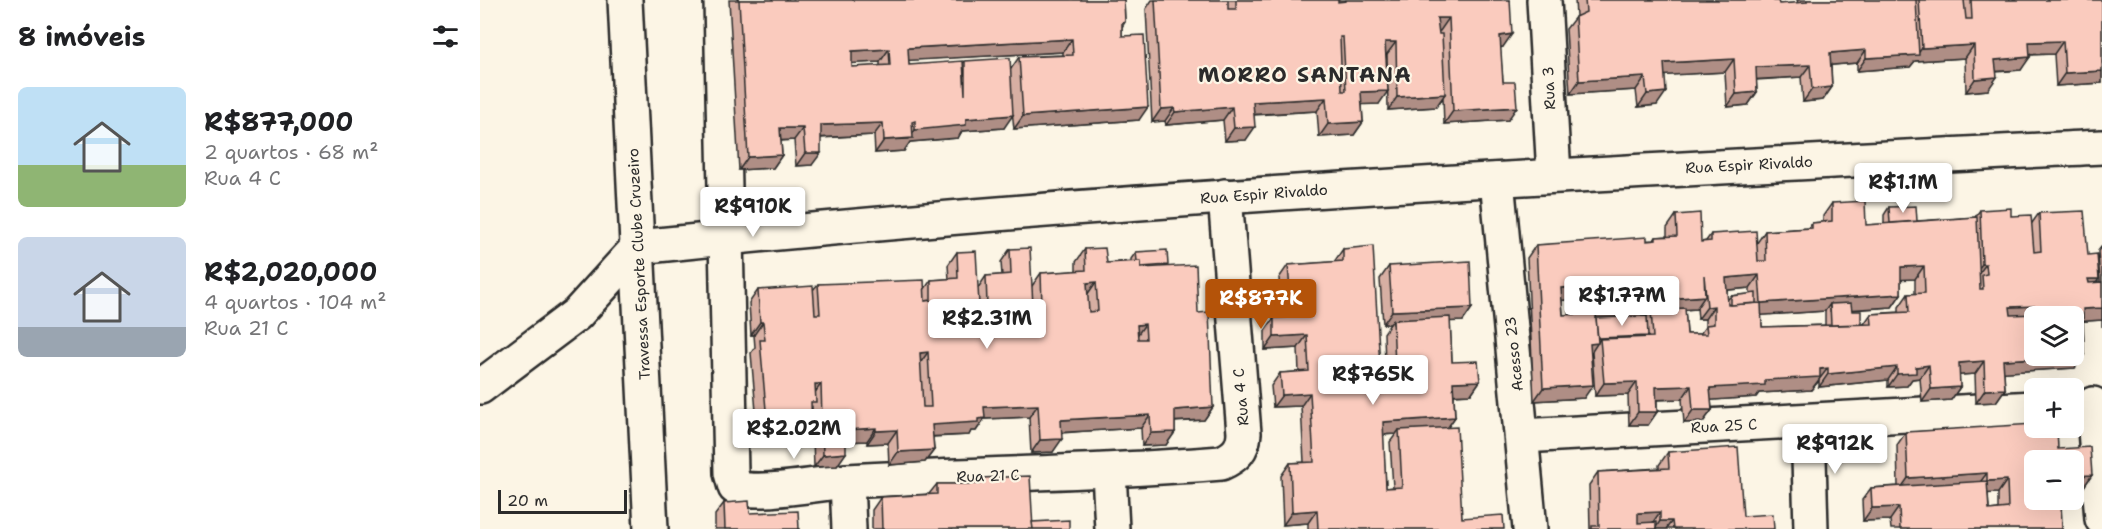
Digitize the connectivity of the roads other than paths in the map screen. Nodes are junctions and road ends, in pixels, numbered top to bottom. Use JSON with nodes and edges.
{"nodes":[{"id":1,"x":625,"y":0,"type":"edge"},
{"id":2,"x":721,"y":0,"type":"edge"},
{"id":3,"x":1544,"y":0,"type":"edge"},
{"id":4,"x":2102,"y":147,"type":"edge"},
{"id":5,"x":1554,"y":176,"type":"junction"},
{"id":6,"x":1497,"y":180,"type":"junction"},
{"id":7,"x":1225,"y":196,"type":"junction"},
{"id":8,"x":727,"y":238,"type":"junction"},
{"id":9,"x":638,"y":247,"type":"junction"},
{"id":10,"x":480,"y":387,"type":"edge"},
{"id":11,"x":2089,"y":405,"type":"edge"},
{"id":12,"x":2024,"y":409,"type":"edge"},
{"id":13,"x":1808,"y":422,"type":"junction"},
{"id":14,"x":1522,"y":436,"type":"junction"},
{"id":15,"x":1238,"y":452,"type":"joint"},
{"id":16,"x":1109,"y":472,"type":"junction"},
{"id":17,"x":847,"y":481,"type":"junction"},
{"id":18,"x":2102,"y":519,"type":"edge"},
{"id":19,"x":651,"y":529,"type":"edge"},
{"id":20,"x":849,"y":529,"type":"edge"},
{"id":21,"x":1112,"y":529,"type":"edge"},
{"id":22,"x":1530,"y":529,"type":"edge"},
{"id":23,"x":1811,"y":529,"type":"edge"}],
"edges":[{"from":1,"to":9,"type":"street","name":"Travessa Esporte Clube Cruzeiro"},
{"from":2,"to":8,"type":"street"},
{"from":3,"to":5,"type":"street","name":"Rua 3"},
{"from":4,"to":5,"type":"street","name":"Rua Espir Rivaldo"},
{"from":5,"to":6,"type":"street","name":"Rua Espir Rivaldo"},
{"from":6,"to":7,"type":"street","name":"Rua Espir Rivaldo"},
{"from":6,"to":14,"type":"street","name":"Acesso 23"},
{"from":7,"to":8,"type":"street","name":"Rua Espir Rivaldo"},
{"from":7,"to":15,"type":"street","name":"Rua 4 C"},
{"from":8,"to":9,"type":"street","name":"Rua Espir Rivaldo"},
{"from":8,"to":17,"type":"street","name":"Rua 21 C"},
{"from":9,"to":10,"type":"street"},
{"from":9,"to":19,"type":"street","name":"Travessa Esporte Clube Cruzeiro"},
{"from":11,"to":18,"type":"street"},
{"from":12,"to":13,"type":"street","name":"Rua 25 C"},
{"from":13,"to":14,"type":"street","name":"Rua 25 C"},
{"from":13,"to":23,"type":"street"},
{"from":14,"to":22,"type":"street","name":"Acesso 23"},
{"from":15,"to":16,"type":"street","name":"Rua 21 C"},
{"from":16,"to":17,"type":"street","name":"Rua 21 C"},
{"from":16,"to":21,"type":"street"},
{"from":17,"to":20,"type":"street"}]}
